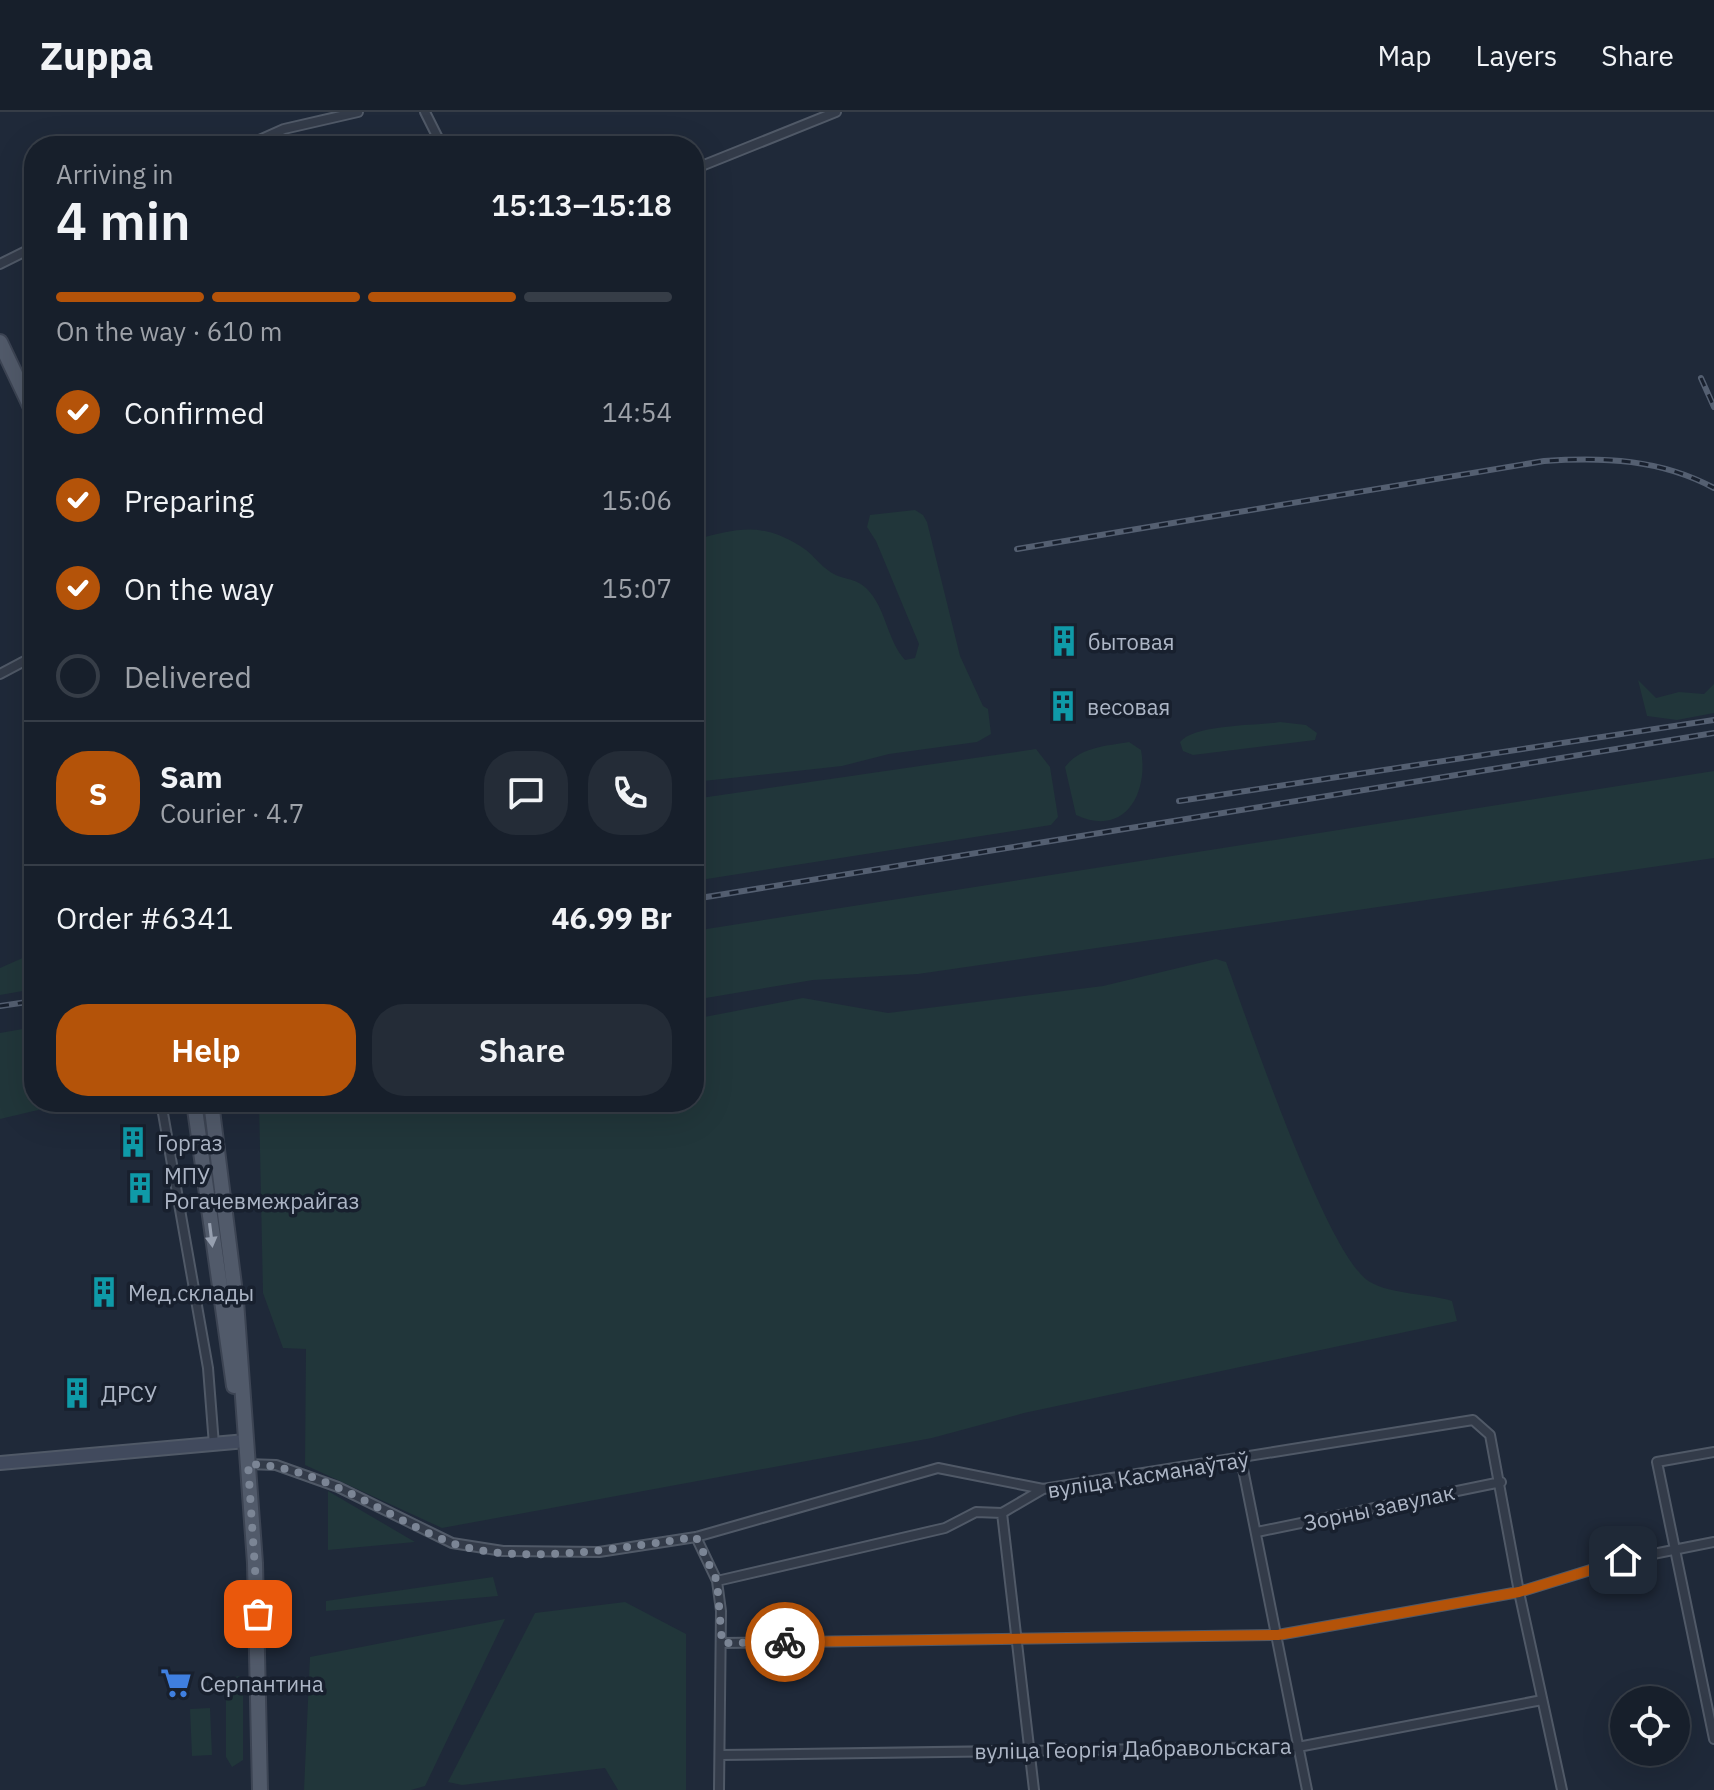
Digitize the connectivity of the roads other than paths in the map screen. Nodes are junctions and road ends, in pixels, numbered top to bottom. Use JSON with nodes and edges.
{"nodes":[{"id":1,"x":358,"y":112,"type":"edge"},
{"id":2,"x":425,"y":112,"type":"edge"},
{"id":3,"x":836,"y":112,"type":"edge"},
{"id":4,"x":268,"y":136,"type":"edge"},
{"id":5,"x":437,"y":136,"type":"edge"},
{"id":6,"x":704,"y":165,"type":"edge"},
{"id":7,"x":24,"y":252,"type":"edge"},
{"id":8,"x":0,"y":264,"type":"edge"},
{"id":9,"x":0,"y":342,"type":"edge"},
{"id":10,"x":24,"y":393,"type":"edge"},
{"id":11,"x":24,"y":661,"type":"edge"},
{"id":12,"x":0,"y":674,"type":"edge"},
{"id":13,"x":163,"y":1112,"type":"edge"},
{"id":14,"x":195,"y":1112,"type":"edge"},
{"id":15,"x":212,"y":1112,"type":"edge"},
{"id":16,"x":246,"y":1441,"type":"junction"},
{"id":17,"x":214,"y":1445,"type":"junction"},
{"id":18,"x":1714,"y":1452,"type":"edge"},
{"id":19,"x":1241,"y":1459,"type":"junction"},
{"id":20,"x":0,"y":1463,"type":"edge"},
{"id":21,"x":248,"y":1464,"type":"junction"},
{"id":22,"x":1501,"y":1482,"type":"junction"},
{"id":23,"x":1043,"y":1489,"type":"junction"},
{"id":24,"x":1002,"y":1513,"type":"junction"},
{"id":25,"x":1257,"y":1532,"type":"junction"},
{"id":26,"x":696,"y":1537,"type":"junction"},
{"id":27,"x":1714,"y":1542,"type":"edge"},
{"id":28,"x":1673,"y":1549,"type":"junction"},
{"id":29,"x":717,"y":1581,"type":"junction"},
{"id":30,"x":1519,"y":1592,"type":"junction"},
{"id":31,"x":1278,"y":1635,"type":"junction"},
{"id":32,"x":1017,"y":1639,"type":"junction"},
{"id":33,"x":722,"y":1643,"type":"junction"},
{"id":34,"x":1542,"y":1700,"type":"junction"},
{"id":35,"x":1714,"y":1739,"type":"edge"},
{"id":36,"x":1298,"y":1747,"type":"junction"},
{"id":37,"x":1029,"y":1750,"type":"junction"},
{"id":38,"x":720,"y":1755,"type":"junction"},
{"id":39,"x":260,"y":1790,"type":"edge"},
{"id":40,"x":719,"y":1790,"type":"edge"},
{"id":41,"x":1034,"y":1790,"type":"edge"},
{"id":42,"x":1307,"y":1790,"type":"edge"},
{"id":43,"x":1562,"y":1790,"type":"edge"}],
"edges":[{"from":1,"to":4,"type":"street"},
{"from":2,"to":5,"type":"street"},
{"from":3,"to":6,"type":"street"},
{"from":7,"to":8,"type":"street"},
{"from":9,"to":10,"type":"main road"},
{"from":11,"to":12,"type":"street"},
{"from":13,"to":17,"type":"street"},
{"from":14,"to":16,"type":"main road","one_way":true},
{"from":15,"to":16,"type":"main road"},
{"from":16,"to":17,"type":"street"},
{"from":16,"to":21,"type":"main road"},
{"from":17,"to":20,"type":"street"},
{"from":18,"to":28,"type":"street"},
{"from":19,"to":22,"type":"street","name":"вуліца Касманаўтаў"},
{"from":19,"to":23,"type":"street","name":"вуліца Касманаўтаў"},
{"from":19,"to":25,"type":"street"},
{"from":21,"to":26,"type":"street"},
{"from":21,"to":39,"type":"main road"},
{"from":22,"to":25,"type":"street","name":"Зорны завулак"},
{"from":22,"to":30,"type":"street"},
{"from":23,"to":24,"type":"street","name":"вуліца Касманаўтаў"},
{"from":23,"to":26,"type":"street"},
{"from":24,"to":29,"type":"street","name":"вуліца Касманаўтаў"},
{"from":24,"to":32,"type":"street"},
{"from":25,"to":31,"type":"street"},
{"from":26,"to":29,"type":"street"},
{"from":27,"to":28,"type":"street"},
{"from":28,"to":30,"type":"street"},
{"from":28,"to":35,"type":"street"},
{"from":29,"to":33,"type":"street"},
{"from":30,"to":31,"type":"street"},
{"from":30,"to":34,"type":"street"},
{"from":31,"to":32,"type":"street"},
{"from":31,"to":36,"type":"street"},
{"from":32,"to":33,"type":"street"},
{"from":32,"to":37,"type":"street"},
{"from":33,"to":38,"type":"street"},
{"from":34,"to":36,"type":"street","name":"вуліца Георгія Дабравольскага"},
{"from":34,"to":43,"type":"street"},
{"from":36,"to":37,"type":"street","name":"вуліца Георгія Дабравольскага"},
{"from":36,"to":42,"type":"street"},
{"from":37,"to":38,"type":"street","name":"вуліца Георгія Дабравольскага"},
{"from":37,"to":41,"type":"street"},
{"from":38,"to":40,"type":"street"}]}
